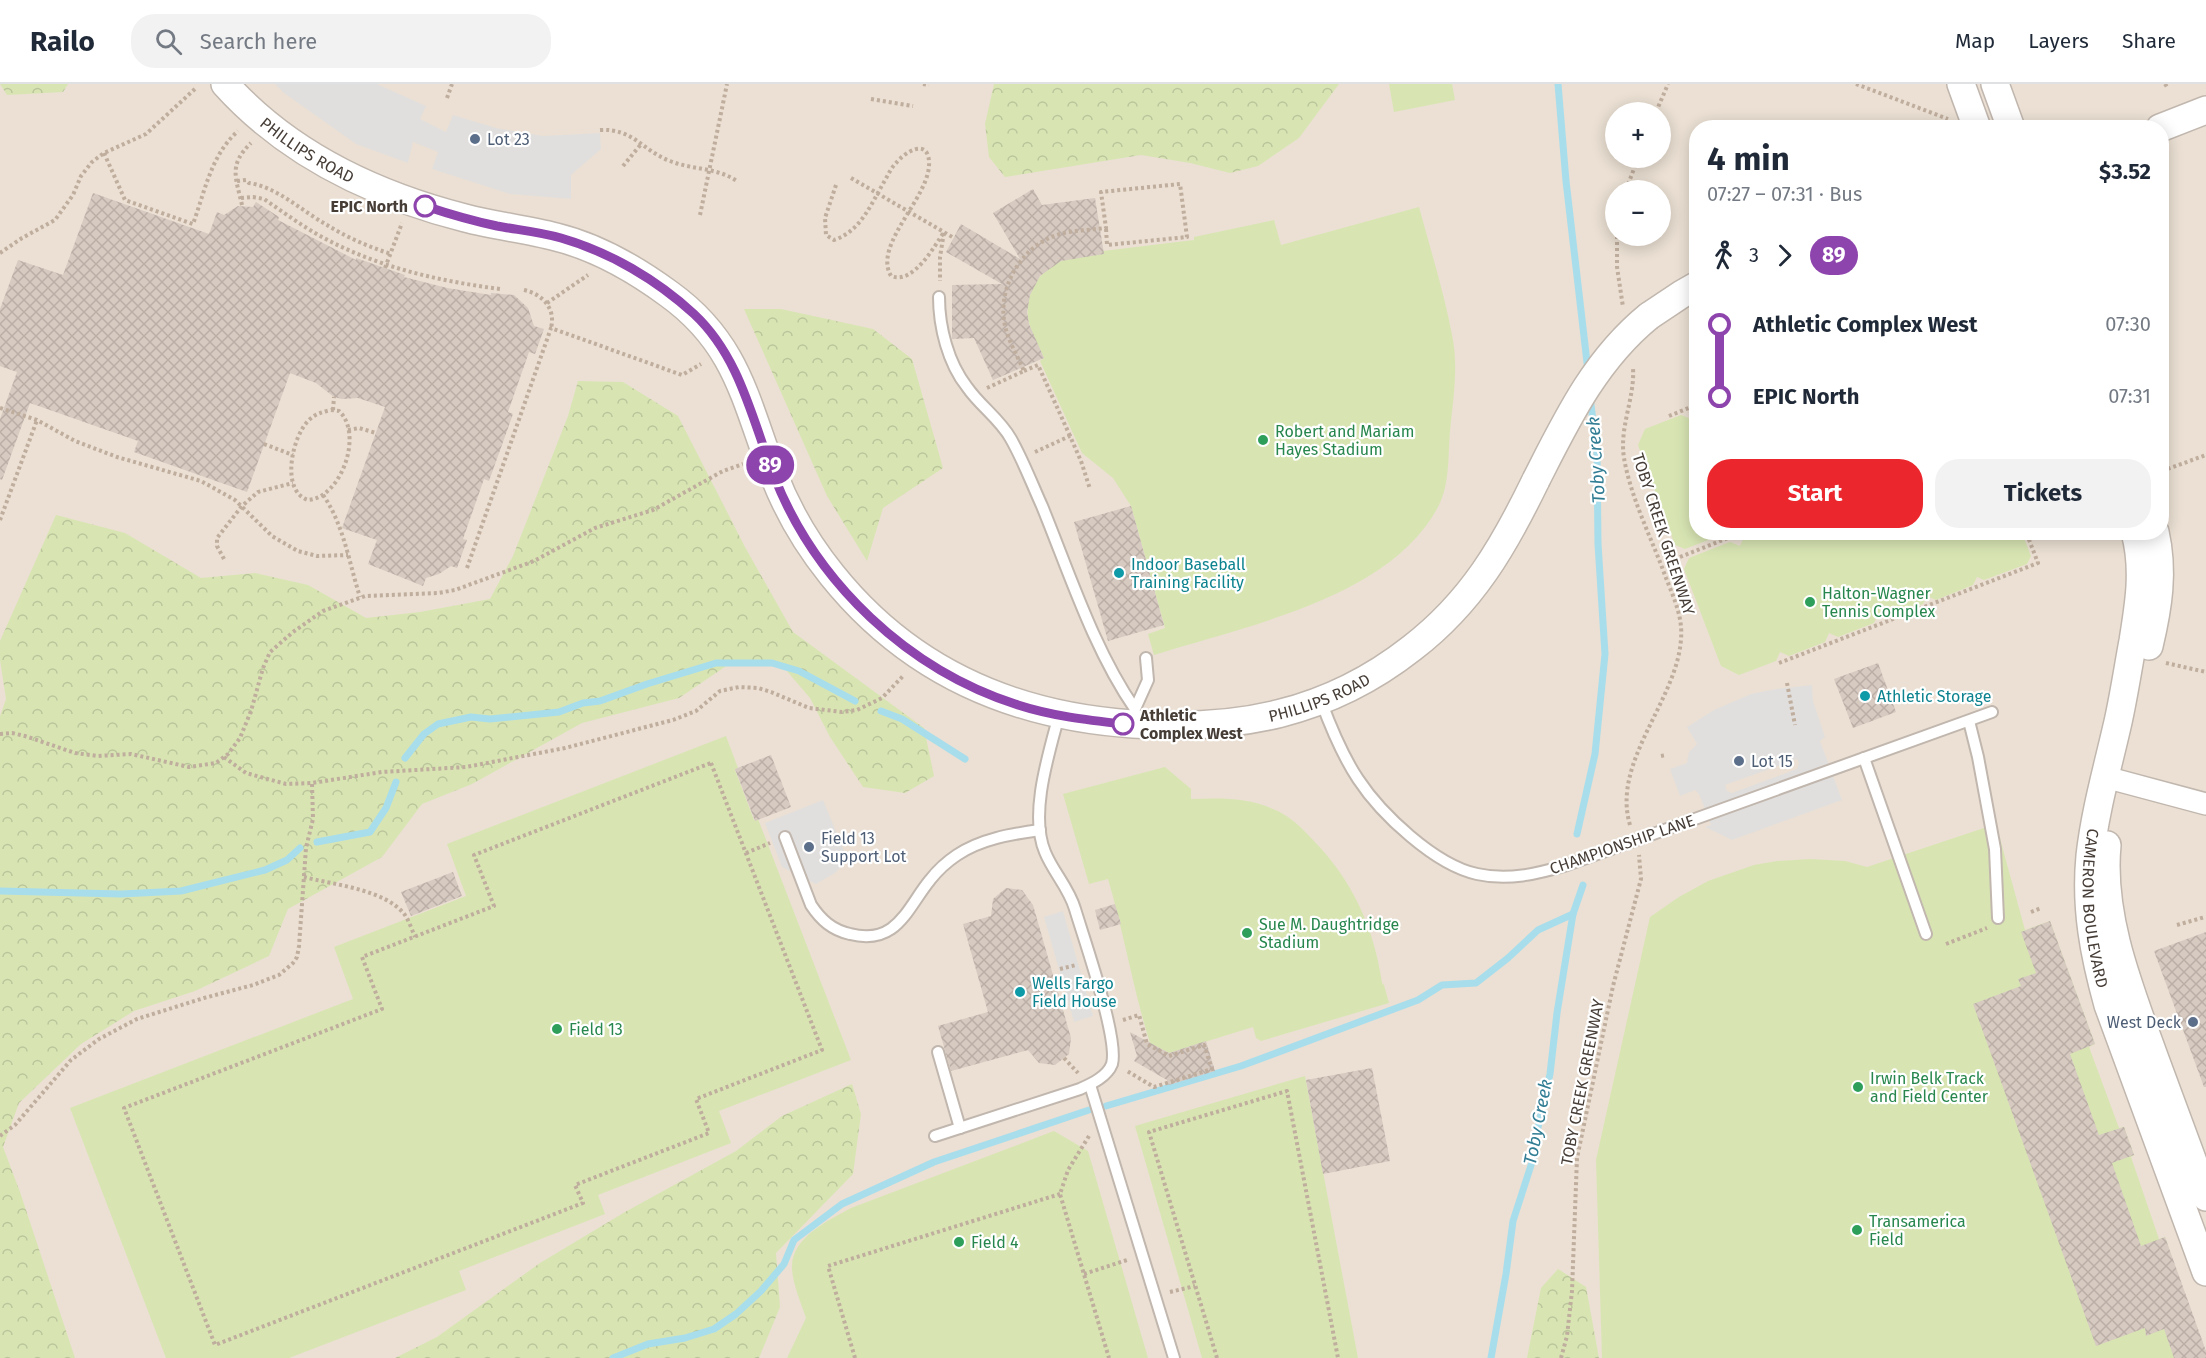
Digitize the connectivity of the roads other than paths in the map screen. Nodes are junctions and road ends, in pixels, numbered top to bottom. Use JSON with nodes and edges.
{"nodes":[{"id":1,"x":225,"y":84,"type":"edge"},
{"id":2,"x":1961,"y":84,"type":"edge"},
{"id":3,"x":1995,"y":84,"type":"edge"},
{"id":4,"x":2206,"y":110,"type":"edge"},
{"id":5,"x":1974,"y":120,"type":"edge"},
{"id":6,"x":2008,"y":120,"type":"edge"},
{"id":7,"x":2169,"y":124,"type":"edge"},
{"id":8,"x":1689,"y":290,"type":"edge"},
{"id":9,"x":939,"y":297,"type":"road end"},
{"id":10,"x":2136,"y":540,"type":"edge"},
{"id":11,"x":2156,"y":540,"type":"edge"},
{"id":12,"x":1146,"y":658,"type":"dead end"},
{"id":13,"x":1321,"y":701,"type":"junction"},
{"id":14,"x":1992,"y":712,"type":"dead end"},
{"id":15,"x":1059,"y":715,"type":"junction"},
{"id":16,"x":1135,"y":717,"type":"junction"},
{"id":17,"x":1969,"y":721,"type":"junction"},
{"id":18,"x":1864,"y":758,"type":"junction"},
{"id":19,"x":2112,"y":779,"type":"junction"},
{"id":20,"x":2206,"y":804,"type":"edge"},
{"id":21,"x":1040,"y":830,"type":"junction"},
{"id":22,"x":785,"y":837,"type":"road end"},
{"id":23,"x":1998,"y":918,"type":"dead end"},
{"id":24,"x":1926,"y":934,"type":"dead end"},
{"id":25,"x":938,"y":1052,"type":"dead end"},
{"id":26,"x":1090,"y":1085,"type":"junction"},
{"id":27,"x":960,"y":1128,"type":"junction"},
{"id":28,"x":935,"y":1136,"type":"dead end"},
{"id":29,"x":2206,"y":1197,"type":"edge"},
{"id":30,"x":2206,"y":1272,"type":"edge"},
{"id":31,"x":1174,"y":1358,"type":"edge"}],
"edges":[{"from":1,"to":15,"type":"street","name":"PHILLIPS ROAD"},
{"from":2,"to":5,"type":"street"},
{"from":3,"to":6,"type":"street"},
{"from":4,"to":7,"type":"street"},
{"from":8,"to":13,"type":"street","name":"PHILLIPS ROAD","bridge":true},
{"from":9,"to":16,"type":"lane"},
{"from":10,"to":19,"type":"street","name":"CAMERON BOULEVARD"},
{"from":11,"to":19,"type":"street","name":"CAMERON BOULEVARD"},
{"from":12,"to":16,"type":"lane"},
{"from":13,"to":16,"type":"street","name":"PHILLIPS ROAD"},
{"from":13,"to":18,"type":"lane","name":"CHAMPIONSHIP LANE"},
{"from":14,"to":17,"type":"lane","name":"CHAMPIONSHIP LANE"},
{"from":15,"to":16,"type":"street","name":"PHILLIPS ROAD"},
{"from":15,"to":21,"type":"lane"},
{"from":17,"to":18,"type":"lane","name":"CHAMPIONSHIP LANE"},
{"from":17,"to":23,"type":"lane"},
{"from":18,"to":24,"type":"lane"},
{"from":19,"to":20,"type":"street"},
{"from":19,"to":29,"type":"street","name":"CAMERON BOULEVARD"},
{"from":19,"to":30,"type":"street","name":"CAMERON BOULEVARD"},
{"from":21,"to":22,"type":"lane"},
{"from":21,"to":26,"type":"lane"},
{"from":25,"to":27,"type":"lane"},
{"from":26,"to":27,"type":"lane"},
{"from":26,"to":31,"type":"lane"},
{"from":27,"to":28,"type":"lane"}]}
